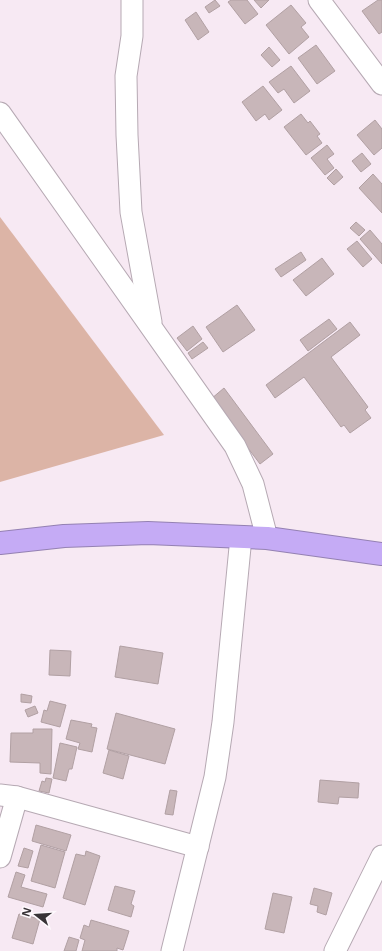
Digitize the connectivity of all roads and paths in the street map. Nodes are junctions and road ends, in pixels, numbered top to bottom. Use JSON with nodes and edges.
{"nodes":[{"id":1,"x":132,"y":0,"type":"edge"},
{"id":2,"x":318,"y":0,"type":"edge"},
{"id":3,"x":382,"y":84,"type":"edge"},
{"id":4,"x":0,"y":113,"type":"edge"},
{"id":5,"x":152,"y":328,"type":"junction"},
{"id":6,"x":241,"y":537,"type":"junction"},
{"id":7,"x":267,"y":538,"type":"junction"},
{"id":8,"x":0,"y":543,"type":"edge"},
{"id":9,"x":382,"y":554,"type":"edge"},
{"id":10,"x":8,"y":796,"type":"edge"},
{"id":11,"x":198,"y":847,"type":"junction"},
{"id":12,"x":382,"y":856,"type":"edge"},
{"id":13,"x":0,"y":857,"type":"edge"},
{"id":14,"x":172,"y":951,"type":"edge"},
{"id":15,"x":335,"y":951,"type":"edge"}],
"edges":[{"from":1,"to":5,"type":"street"},
{"from":2,"to":3,"type":"street"},
{"from":4,"to":5,"type":"street"},
{"from":5,"to":7,"type":"street"},
{"from":6,"to":7,"type":"highway"},
{"from":6,"to":8,"type":"highway"},
{"from":6,"to":11,"type":"street"},
{"from":7,"to":9,"type":"highway"},
{"from":10,"to":11,"type":"street"},
{"from":10,"to":13,"type":"street"},
{"from":11,"to":14,"type":"street"},
{"from":12,"to":15,"type":"street"}]}
